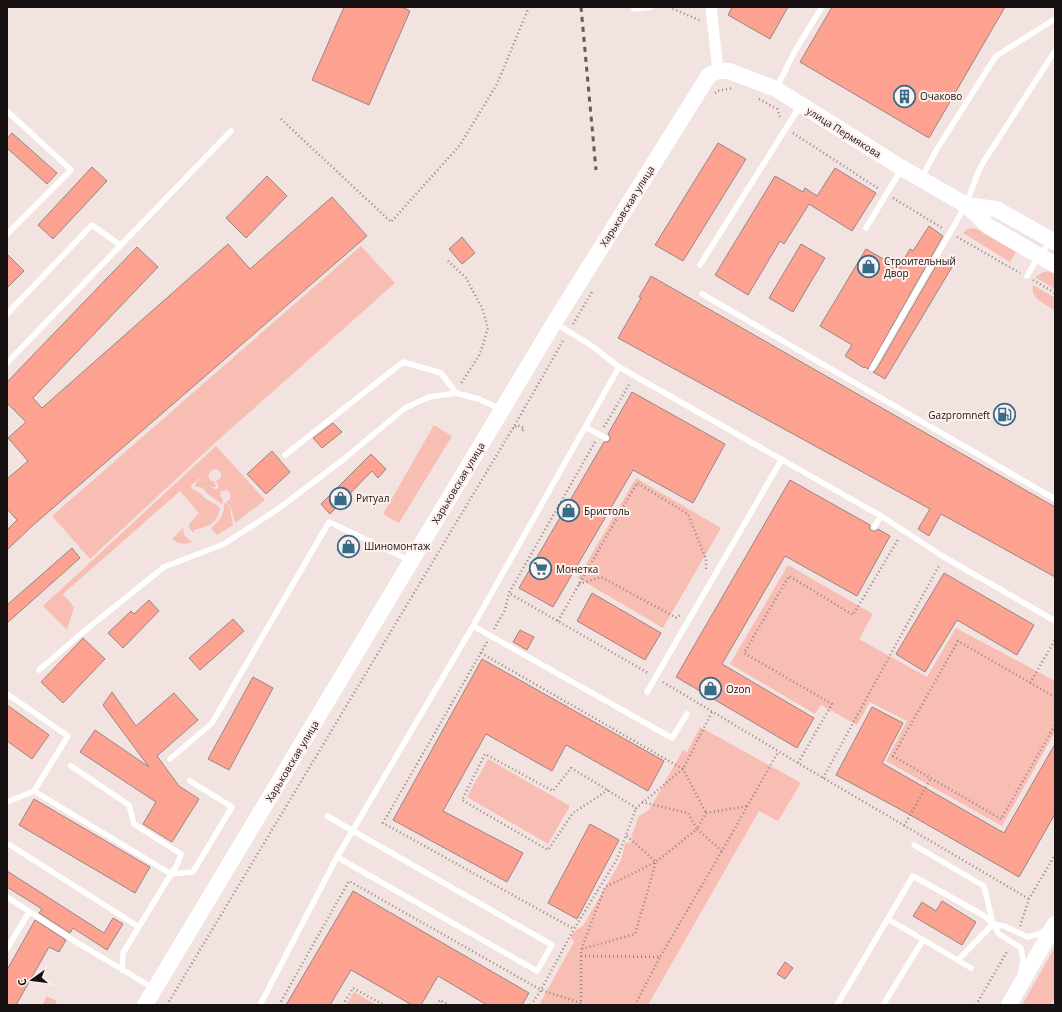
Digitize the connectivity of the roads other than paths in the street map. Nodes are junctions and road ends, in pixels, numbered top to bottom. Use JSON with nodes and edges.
{"nodes":[{"id":1,"x":634,"y":7,"type":"edge"},
{"id":2,"x":651,"y":7,"type":"edge"},
{"id":3,"x":711,"y":7,"type":"edge"},
{"id":4,"x":822,"y":7,"type":"edge"},
{"id":5,"x":1055,"y":19,"type":"edge"},
{"id":6,"x":1055,"y":51,"type":"edge"},
{"id":7,"x":718,"y":71,"type":"junction"},
{"id":8,"x":776,"y":89,"type":"junction"},
{"id":9,"x":801,"y":105,"type":"junction"},
{"id":10,"x":7,"y":111,"type":"edge"},
{"id":11,"x":232,"y":130,"type":"dead end"},
{"id":12,"x":902,"y":168,"type":"junction"},
{"id":13,"x":921,"y":179,"type":"junction"},
{"id":14,"x":966,"y":206,"type":"junction"},
{"id":15,"x":866,"y":228,"type":"dead end"},
{"id":16,"x":7,"y":234,"type":"edge"},
{"id":17,"x":1054,"y":241,"type":"edge"},
{"id":18,"x":120,"y":245,"type":"junction"},
{"id":19,"x":1039,"y":255,"type":"junction"},
{"id":20,"x":1055,"y":264,"type":"edge"},
{"id":21,"x":700,"y":265,"type":"dead end"},
{"id":22,"x":1027,"y":276,"type":"dead end"},
{"id":23,"x":702,"y":294,"type":"dead end"},
{"id":24,"x":7,"y":314,"type":"edge"},
{"id":25,"x":554,"y":323,"type":"junction"},
{"id":26,"x":7,"y":363,"type":"edge"},
{"id":27,"x":619,"y":367,"type":"junction"},
{"id":28,"x":872,"y":368,"type":"dead end"},
{"id":29,"x":456,"y":393,"type":"junction"},
{"id":30,"x":502,"y":410,"type":"junction"},
{"id":31,"x":585,"y":427,"type":"junction"},
{"id":32,"x":606,"y":438,"type":"dead end"},
{"id":33,"x":285,"y":455,"type":"dead end"},
{"id":34,"x":782,"y":459,"type":"junction"},
{"id":35,"x":1055,"y":499,"type":"edge"},
{"id":36,"x":881,"y":516,"type":"junction"},
{"id":37,"x":876,"y":526,"type":"road end"},
{"id":38,"x":412,"y":561,"type":"junction"},
{"id":39,"x":1055,"y":621,"type":"edge"},
{"id":40,"x":473,"y":626,"type":"junction"},
{"id":41,"x":39,"y":670,"type":"dead end"},
{"id":42,"x":647,"y":692,"type":"dead end"},
{"id":43,"x":7,"y":694,"type":"edge"},
{"id":44,"x":687,"y":714,"type":"dead end"},
{"id":45,"x":170,"y":760,"type":"dead end"},
{"id":46,"x":71,"y":766,"type":"dead end"},
{"id":47,"x":190,"y":781,"type":"dead end"},
{"id":48,"x":34,"y":791,"type":"junction"},
{"id":49,"x":7,"y":802,"type":"edge"},
{"id":50,"x":327,"y":816,"type":"dead end"},
{"id":51,"x":352,"y":831,"type":"junction"},
{"id":52,"x":10,"y":845,"type":"dead end"},
{"id":53,"x":914,"y":845,"type":"dead end"},
{"id":54,"x":337,"y":857,"type":"junction"},
{"id":55,"x":171,"y":874,"type":"junction"},
{"id":56,"x":7,"y":897,"type":"edge"},
{"id":57,"x":29,"y":912,"type":"junction"},
{"id":58,"x":888,"y":919,"type":"junction"},
{"id":59,"x":1055,"y":923,"type":"edge"},
{"id":60,"x":993,"y":924,"type":"junction"},
{"id":61,"x":139,"y":927,"type":"junction"},
{"id":62,"x":923,"y":940,"type":"junction"},
{"id":63,"x":7,"y":949,"type":"edge"},
{"id":64,"x":958,"y":960,"type":"junction"},
{"id":65,"x":971,"y":968,"type":"dead end"},
{"id":66,"x":122,"y":970,"type":"junction"},
{"id":67,"x":1019,"y":987,"type":"junction"},
{"id":68,"x":154,"y":990,"type":"junction"},
{"id":69,"x":145,"y":1005,"type":"edge"},
{"id":70,"x":260,"y":1005,"type":"edge"},
{"id":71,"x":837,"y":1005,"type":"edge"},
{"id":72,"x":884,"y":1005,"type":"edge"},
{"id":73,"x":1009,"y":1005,"type":"edge"}],
"edges":[{"from":1,"to":2,"type":"lane"},
{"from":3,"to":7,"type":"street"},
{"from":4,"to":8,"type":"lane"},
{"from":5,"to":13,"type":"lane"},
{"from":6,"to":14,"type":"lane"},
{"from":7,"to":8,"type":"street","name":"улица Пермякова"},
{"from":7,"to":25,"type":"street","name":"Харьковская улица"},
{"from":8,"to":9,"type":"street","name":"улица Пермякова"},
{"from":9,"to":12,"type":"street","name":"улица Пермякова"},
{"from":9,"to":21,"type":"lane"},
{"from":10,"to":16,"type":"lane"},
{"from":11,"to":18,"type":"lane"},
{"from":12,"to":13,"type":"street","name":"улица Пермякова"},
{"from":12,"to":15,"type":"lane"},
{"from":13,"to":14,"type":"street","name":"улица Пермякова"},
{"from":14,"to":17,"type":"street","name":"улица Пермякова"},
{"from":14,"to":19,"type":"street","name":"улица Пермякова"},
{"from":14,"to":28,"type":"lane"},
{"from":17,"to":19,"type":"lane"},
{"from":18,"to":24,"type":"lane"},
{"from":18,"to":26,"type":"lane"},
{"from":19,"to":20,"type":"street","name":"улица Пермякова"},
{"from":19,"to":22,"type":"lane"},
{"from":23,"to":35,"type":"lane"},
{"from":25,"to":27,"type":"lane"},
{"from":25,"to":30,"type":"street","name":"Харьковская улица"},
{"from":27,"to":31,"type":"lane"},
{"from":27,"to":34,"type":"lane"},
{"from":29,"to":30,"type":"lane"},
{"from":29,"to":33,"type":"lane"},
{"from":29,"to":41,"type":"lane"},
{"from":30,"to":38,"type":"street","name":"Харьковская улица"},
{"from":31,"to":32,"type":"lane"},
{"from":31,"to":40,"type":"lane"},
{"from":34,"to":36,"type":"lane"},
{"from":34,"to":42,"type":"lane"},
{"from":36,"to":37,"type":"lane"},
{"from":36,"to":39,"type":"lane"},
{"from":38,"to":45,"type":"lane"},
{"from":38,"to":68,"type":"street","name":"Харьковская улица"},
{"from":40,"to":44,"type":"lane"},
{"from":40,"to":51,"type":"lane"},
{"from":43,"to":48,"type":"lane"},
{"from":46,"to":55,"type":"lane"},
{"from":47,"to":55,"type":"lane"},
{"from":48,"to":49,"type":"lane"},
{"from":48,"to":55,"type":"lane"},
{"from":50,"to":51,"type":"lane"},
{"from":51,"to":54,"type":"lane"},
{"from":51,"to":54,"type":"lane"},
{"from":52,"to":61,"type":"lane"},
{"from":53,"to":60,"type":"lane"},
{"from":54,"to":70,"type":"lane"},
{"from":55,"to":61,"type":"lane"},
{"from":56,"to":57,"type":"lane"},
{"from":57,"to":63,"type":"lane"},
{"from":57,"to":66,"type":"lane"},
{"from":58,"to":60,"type":"lane"},
{"from":58,"to":62,"type":"lane"},
{"from":58,"to":71,"type":"lane"},
{"from":59,"to":60,"type":"lane"},
{"from":59,"to":67,"type":"street"},
{"from":60,"to":64,"type":"lane"},
{"from":60,"to":67,"type":"lane"},
{"from":61,"to":66,"type":"lane"},
{"from":62,"to":64,"type":"lane"},
{"from":62,"to":72,"type":"lane"},
{"from":64,"to":65,"type":"lane"},
{"from":66,"to":68,"type":"lane"},
{"from":67,"to":73,"type":"street"},
{"from":68,"to":69,"type":"street","name":"Харьковская улица"}]}
